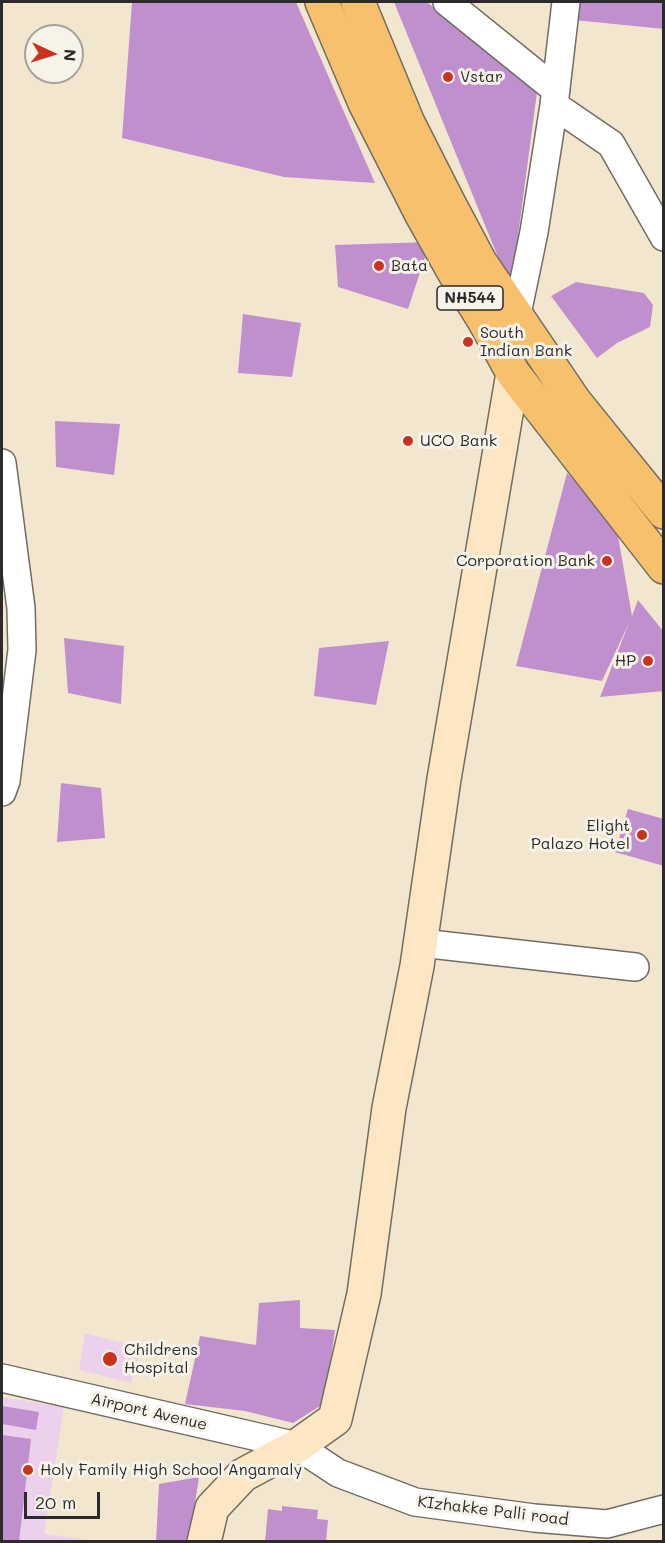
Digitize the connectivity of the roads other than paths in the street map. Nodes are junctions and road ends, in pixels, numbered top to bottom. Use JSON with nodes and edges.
{"nodes":[{"id":1,"x":322,"y":2,"type":"edge"},
{"id":2,"x":358,"y":2,"type":"edge"},
{"id":3,"x":447,"y":2,"type":"edge"},
{"id":4,"x":566,"y":2,"type":"edge"},
{"id":5,"x":555,"y":97,"type":"junction"},
{"id":6,"x":663,"y":237,"type":"edge"},
{"id":7,"x":517,"y":314,"type":"junction"},
{"id":8,"x":513,"y":374,"type":"junction"},
{"id":9,"x":2,"y":463,"type":"edge"},
{"id":10,"x":663,"y":512,"type":"edge"},
{"id":11,"x":663,"y":567,"type":"edge"},
{"id":12,"x":2,"y":792,"type":"edge"},
{"id":13,"x":421,"y":943,"type":"junction"},
{"id":14,"x":635,"y":967,"type":"dead end"},
{"id":15,"x":2,"y":1378,"type":"edge"},
{"id":16,"x":297,"y":1446,"type":"junction"},
{"id":17,"x":663,"y":1509,"type":"edge"},
{"id":18,"x":204,"y":1542,"type":"edge"}],
"edges":[{"from":1,"to":8,"type":"highway","number":"NH544"},
{"from":2,"to":7,"type":"highway","number":"NH544"},
{"from":3,"to":5,"type":"street"},
{"from":4,"to":5,"type":"street"},
{"from":5,"to":6,"type":"street"},
{"from":5,"to":7,"type":"street"},
{"from":7,"to":8,"type":"street"},
{"from":7,"to":10,"type":"highway","number":"NH544"},
{"from":8,"to":11,"type":"highway","number":"NH544"},
{"from":8,"to":13,"type":"main road"},
{"from":9,"to":12,"type":"street"},
{"from":13,"to":14,"type":"street"},
{"from":13,"to":16,"type":"main road"},
{"from":15,"to":16,"type":"street","name":"Airport Avenue"},
{"from":16,"to":17,"type":"street","name":"KIzhakke Palli road"},
{"from":16,"to":18,"type":"main road"}]}
